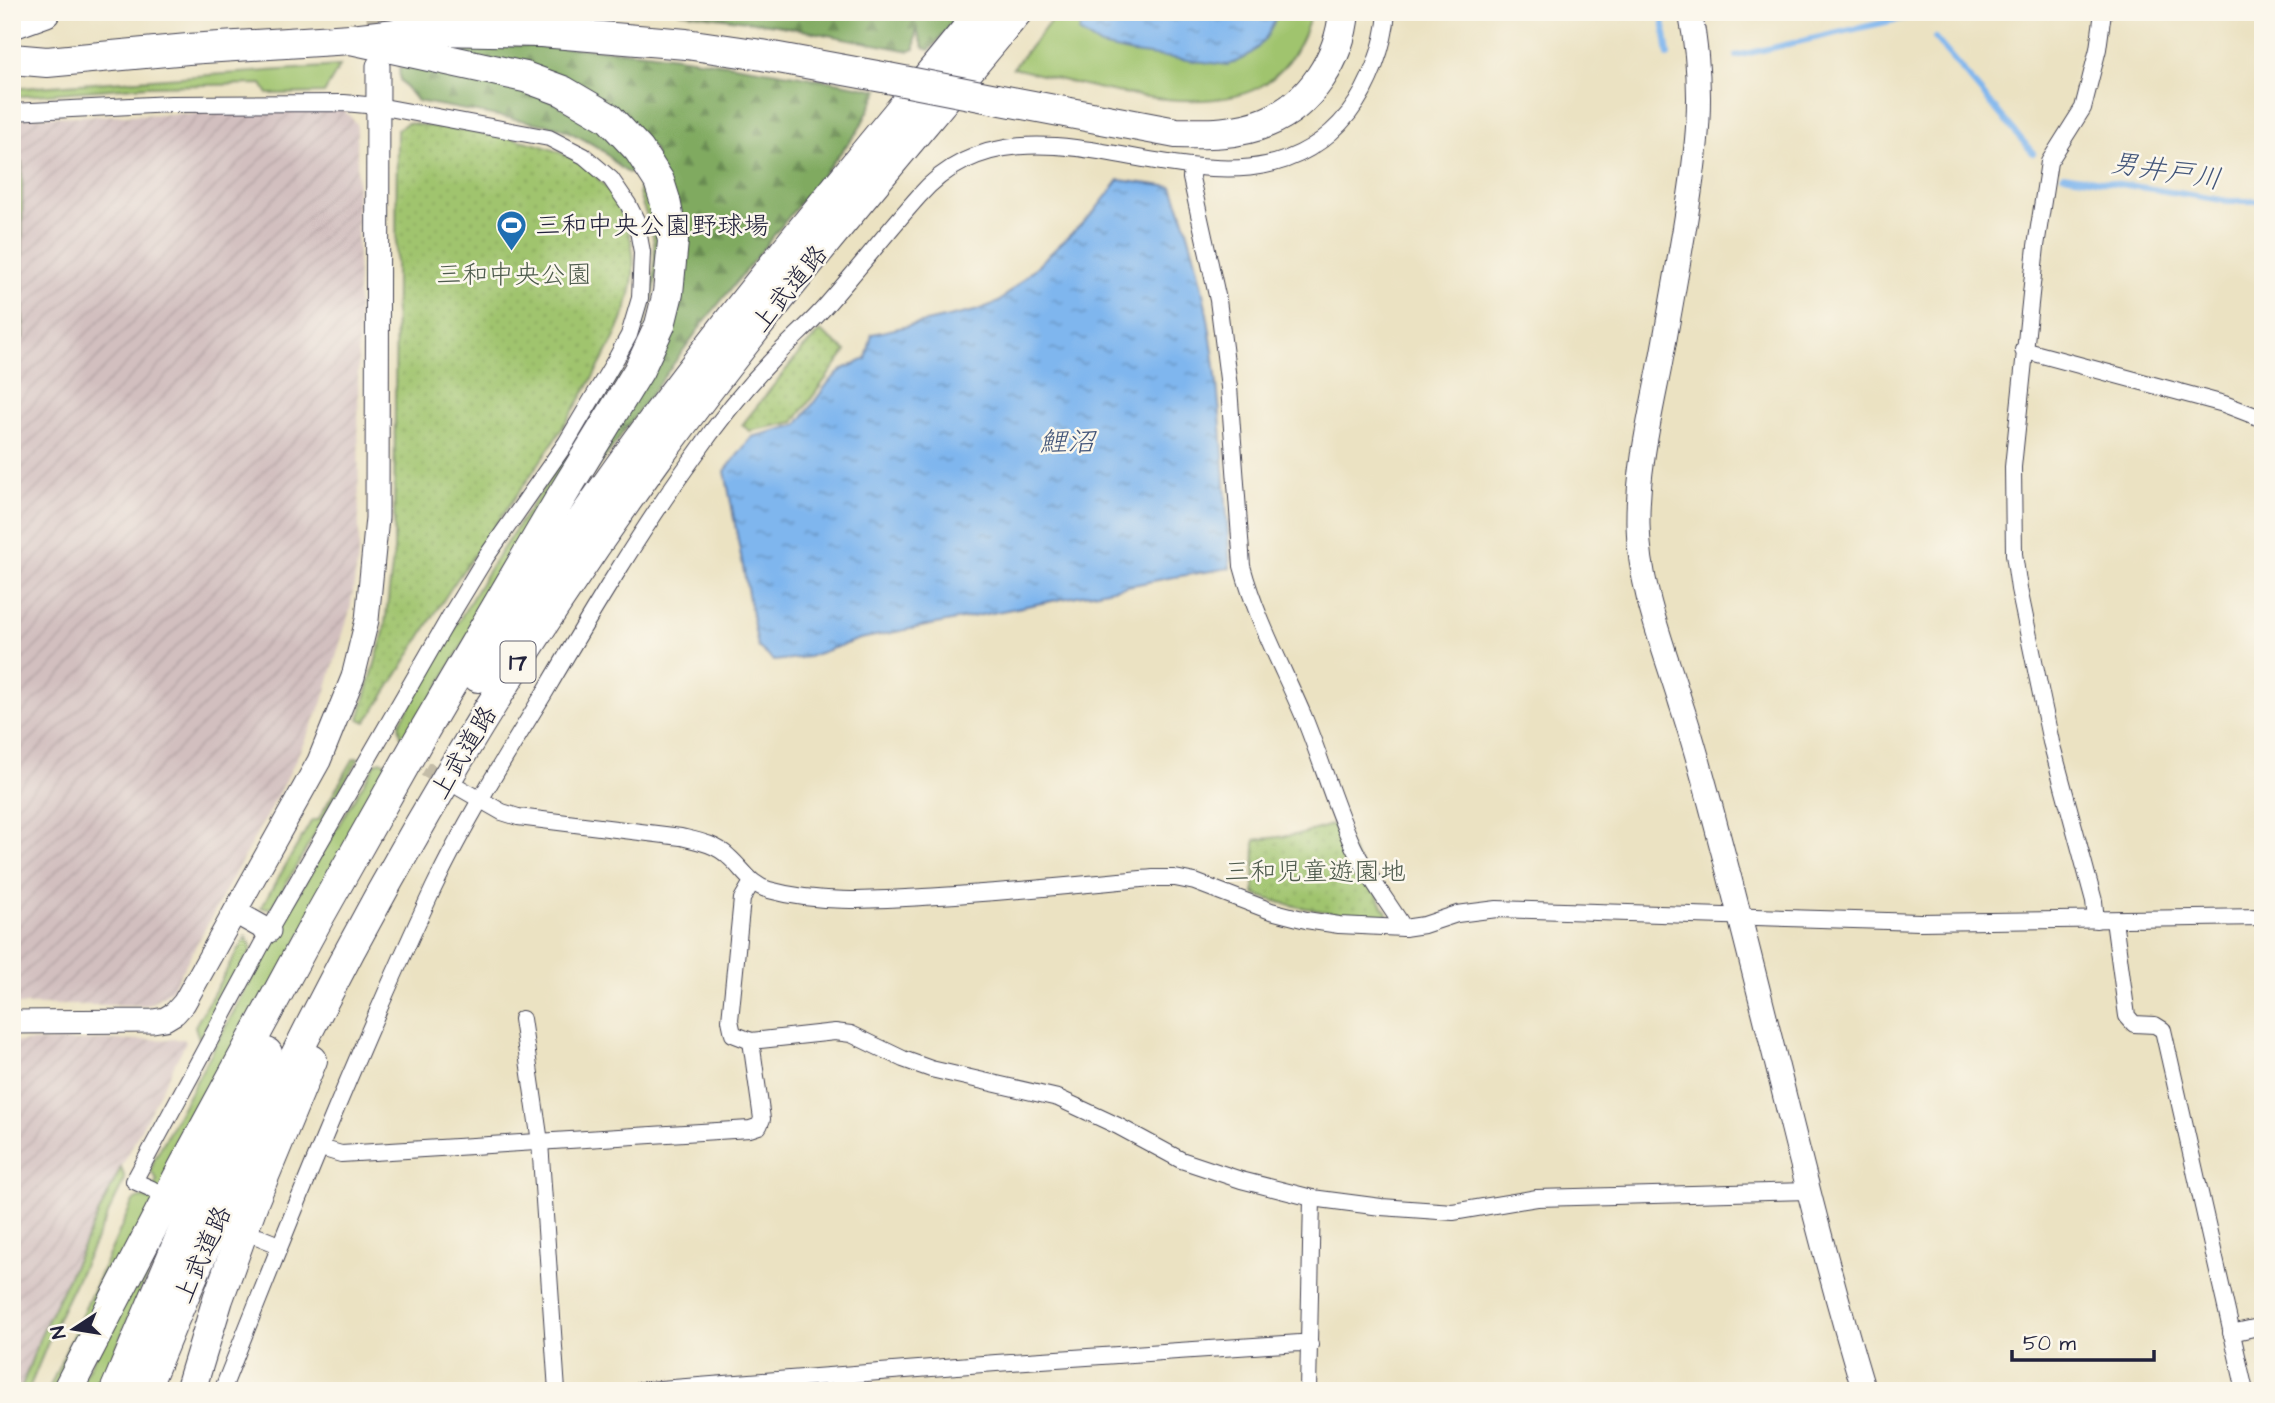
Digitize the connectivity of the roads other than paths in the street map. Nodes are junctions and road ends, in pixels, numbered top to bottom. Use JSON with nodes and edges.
{"nodes":[{"id":1,"x":425,"y":12,"type":"edge"},
{"id":2,"x":981,"y":12,"type":"edge"},
{"id":3,"x":1017,"y":12,"type":"edge"},
{"id":4,"x":1038,"y":12,"type":"edge"},
{"id":5,"x":1325,"y":12,"type":"edge"},
{"id":6,"x":1344,"y":12,"type":"edge"},
{"id":7,"x":1387,"y":12,"type":"edge"},
{"id":8,"x":1690,"y":12,"type":"edge"},
{"id":9,"x":2103,"y":12,"type":"edge"},
{"id":10,"x":33,"y":13,"type":"edge"},
{"id":11,"x":12,"y":24,"type":"edge"},
{"id":12,"x":351,"y":39,"type":"junction"},
{"id":13,"x":12,"y":60,"type":"edge"},
{"id":14,"x":47,"y":62,"type":"junction"},
{"id":15,"x":378,"y":66,"type":"tunnel mouth"},
{"id":16,"x":894,"y":70,"type":"junction"},
{"id":17,"x":12,"y":71,"type":"edge"},
{"id":18,"x":1001,"y":92,"type":"junction"},
{"id":19,"x":378,"y":106,"type":"junction"},
{"id":20,"x":12,"y":112,"type":"edge"},
{"id":21,"x":1192,"y":167,"type":"junction"},
{"id":22,"x":886,"y":169,"type":"junction"},
{"id":23,"x":2023,"y":350,"type":"junction"},
{"id":24,"x":2263,"y":419,"type":"edge"},
{"id":25,"x":460,"y":788,"type":"tunnel mouth"},
{"id":26,"x":479,"y":801,"type":"junction"},
{"id":27,"x":377,"y":845,"type":"junction"},
{"id":28,"x":752,"y":882,"type":"junction"},
{"id":29,"x":380,"y":894,"type":"junction"},
{"id":30,"x":235,"y":912,"type":"junction"},
{"id":31,"x":320,"y":915,"type":"junction"},
{"id":32,"x":1739,"y":917,"type":"junction"},
{"id":33,"x":2263,"y":917,"type":"edge"},
{"id":34,"x":2096,"y":920,"type":"junction"},
{"id":35,"x":2113,"y":920,"type":"junction"},
{"id":36,"x":1404,"y":928,"type":"junction"},
{"id":37,"x":269,"y":931,"type":"junction"},
{"id":38,"x":294,"y":997,"type":"junction"},
{"id":39,"x":522,"y":1020,"type":"dead end"},
{"id":40,"x":12,"y":1022,"type":"edge"},
{"id":41,"x":751,"y":1041,"type":"junction"},
{"id":42,"x":540,"y":1142,"type":"junction"},
{"id":43,"x":321,"y":1148,"type":"junction"},
{"id":44,"x":152,"y":1189,"type":"dead end"},
{"id":45,"x":1809,"y":1191,"type":"junction"},
{"id":46,"x":1312,"y":1198,"type":"junction"},
{"id":47,"x":259,"y":1237,"type":"dead end"},
{"id":48,"x":279,"y":1245,"type":"junction"},
{"id":49,"x":2263,"y":1326,"type":"edge"},
{"id":50,"x":2231,"y":1333,"type":"junction"},
{"id":51,"x":1310,"y":1345,"type":"junction"},
{"id":52,"x":67,"y":1391,"type":"edge"},
{"id":53,"x":115,"y":1391,"type":"edge"},
{"id":54,"x":144,"y":1391,"type":"edge"},
{"id":55,"x":190,"y":1391,"type":"edge"},
{"id":56,"x":222,"y":1391,"type":"edge"},
{"id":57,"x":557,"y":1391,"type":"edge"},
{"id":58,"x":635,"y":1391,"type":"edge"},
{"id":59,"x":1308,"y":1391,"type":"edge"},
{"id":60,"x":1864,"y":1391,"type":"edge"},
{"id":61,"x":2245,"y":1391,"type":"edge"}],
"edges":[{"from":1,"to":16,"type":"highway"},
{"from":2,"to":27,"type":"highway","name":"上武道路","number":"17"},
{"from":3,"to":22,"type":"highway","name":"上武道路","number":"17"},
{"from":4,"to":22,"type":"highway"},
{"from":5,"to":18,"type":"highway"},
{"from":6,"to":18,"type":"highway"},
{"from":7,"to":21,"type":"street"},
{"from":8,"to":32,"type":"street"},
{"from":9,"to":23,"type":"street"},
{"from":10,"to":11,"type":"highway"},
{"from":12,"to":14,"type":"highway"},
{"from":12,"to":16,"type":"highway"},
{"from":12,"to":31,"type":"highway"},
{"from":13,"to":14,"type":"highway"},
{"from":14,"to":17,"type":"highway"},
{"from":15,"to":19,"type":"street"},
{"from":16,"to":18,"type":"highway","bridge":true},
{"from":19,"to":20,"type":"street"},
{"from":19,"to":30,"type":"street"},
{"from":19,"to":37,"type":"street"},
{"from":21,"to":26,"type":"street"},
{"from":21,"to":36,"type":"street"},
{"from":22,"to":29,"type":"highway","name":"上武道路","number":"17"},
{"from":23,"to":24,"type":"street"},
{"from":23,"to":34,"type":"street"},
{"from":25,"to":26,"type":"street"},
{"from":26,"to":28,"type":"street"},
{"from":26,"to":43,"type":"street"},
{"from":27,"to":31,"type":"highway"},
{"from":27,"to":38,"type":"highway","name":"上武道路","number":"17"},
{"from":28,"to":36,"type":"street"},
{"from":28,"to":41,"type":"street"},
{"from":29,"to":54,"type":"highway","name":"上武道路","number":"17"},
{"from":29,"to":55,"type":"highway"},
{"from":30,"to":37,"type":"street"},
{"from":30,"to":40,"type":"street"},
{"from":31,"to":38,"type":"highway"},
{"from":31,"to":52,"type":"highway"},
{"from":32,"to":34,"type":"street"},
{"from":32,"to":36,"type":"street"},
{"from":32,"to":45,"type":"street"},
{"from":33,"to":35,"type":"street"},
{"from":34,"to":35,"type":"street"},
{"from":35,"to":50,"type":"street"},
{"from":37,"to":44,"type":"street"},
{"from":38,"to":53,"type":"highway","name":"上武道路","number":"17"},
{"from":39,"to":42,"type":"street"},
{"from":41,"to":42,"type":"street"},
{"from":41,"to":46,"type":"street"},
{"from":42,"to":43,"type":"street"},
{"from":42,"to":57,"type":"street"},
{"from":43,"to":48,"type":"street"},
{"from":45,"to":46,"type":"street"},
{"from":45,"to":60,"type":"street"},
{"from":46,"to":51,"type":"street"},
{"from":47,"to":48,"type":"street"},
{"from":48,"to":56,"type":"street"},
{"from":49,"to":50,"type":"street"},
{"from":50,"to":61,"type":"street"},
{"from":51,"to":58,"type":"street"},
{"from":51,"to":59,"type":"street"}]}
